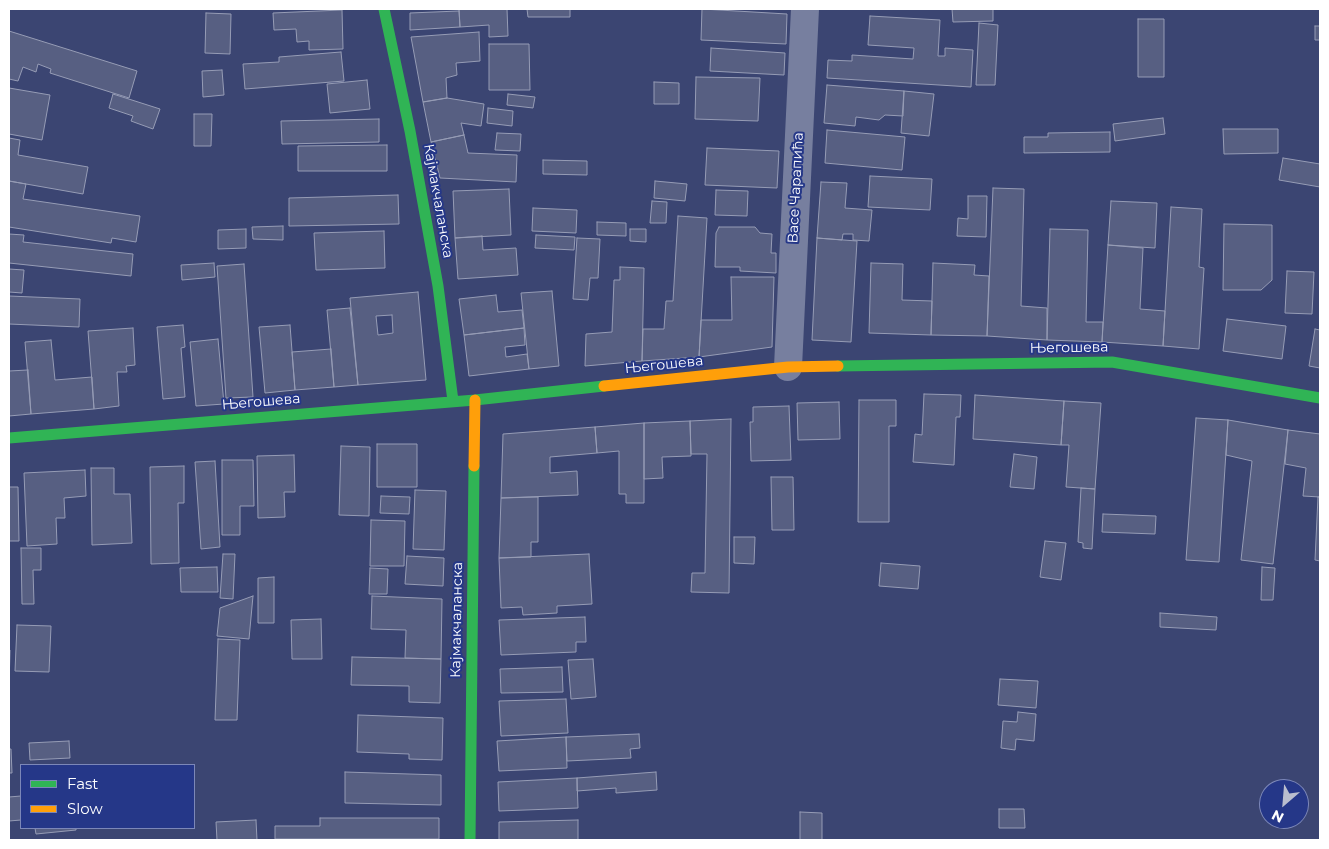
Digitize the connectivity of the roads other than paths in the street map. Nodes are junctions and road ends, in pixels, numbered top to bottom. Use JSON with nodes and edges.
{"nodes":[{"id":1,"x":384,"y":9,"type":"edge"},
{"id":2,"x":805,"y":9,"type":"edge"},
{"id":3,"x":788,"y":367,"type":"junction"},
{"id":4,"x":1320,"y":398,"type":"edge"},
{"id":5,"x":475,"y":400,"type":"junction"},
{"id":6,"x":453,"y":401,"type":"junction"},
{"id":7,"x":9,"y":438,"type":"edge"},
{"id":8,"x":470,"y":840,"type":"edge"}],
"edges":[{"from":1,"to":6,"type":"street","name":"Кајмакчаланска"},
{"from":2,"to":3,"type":"street","name":"Васе Чарапића"},
{"from":3,"to":4,"type":"street","name":"Његошева"},
{"from":3,"to":5,"type":"street","name":"Његошева"},
{"from":5,"to":6,"type":"street","name":"Његошева"},
{"from":5,"to":8,"type":"street","name":"Кајмакчаланска"},
{"from":6,"to":7,"type":"street","name":"Његошева"}]}
